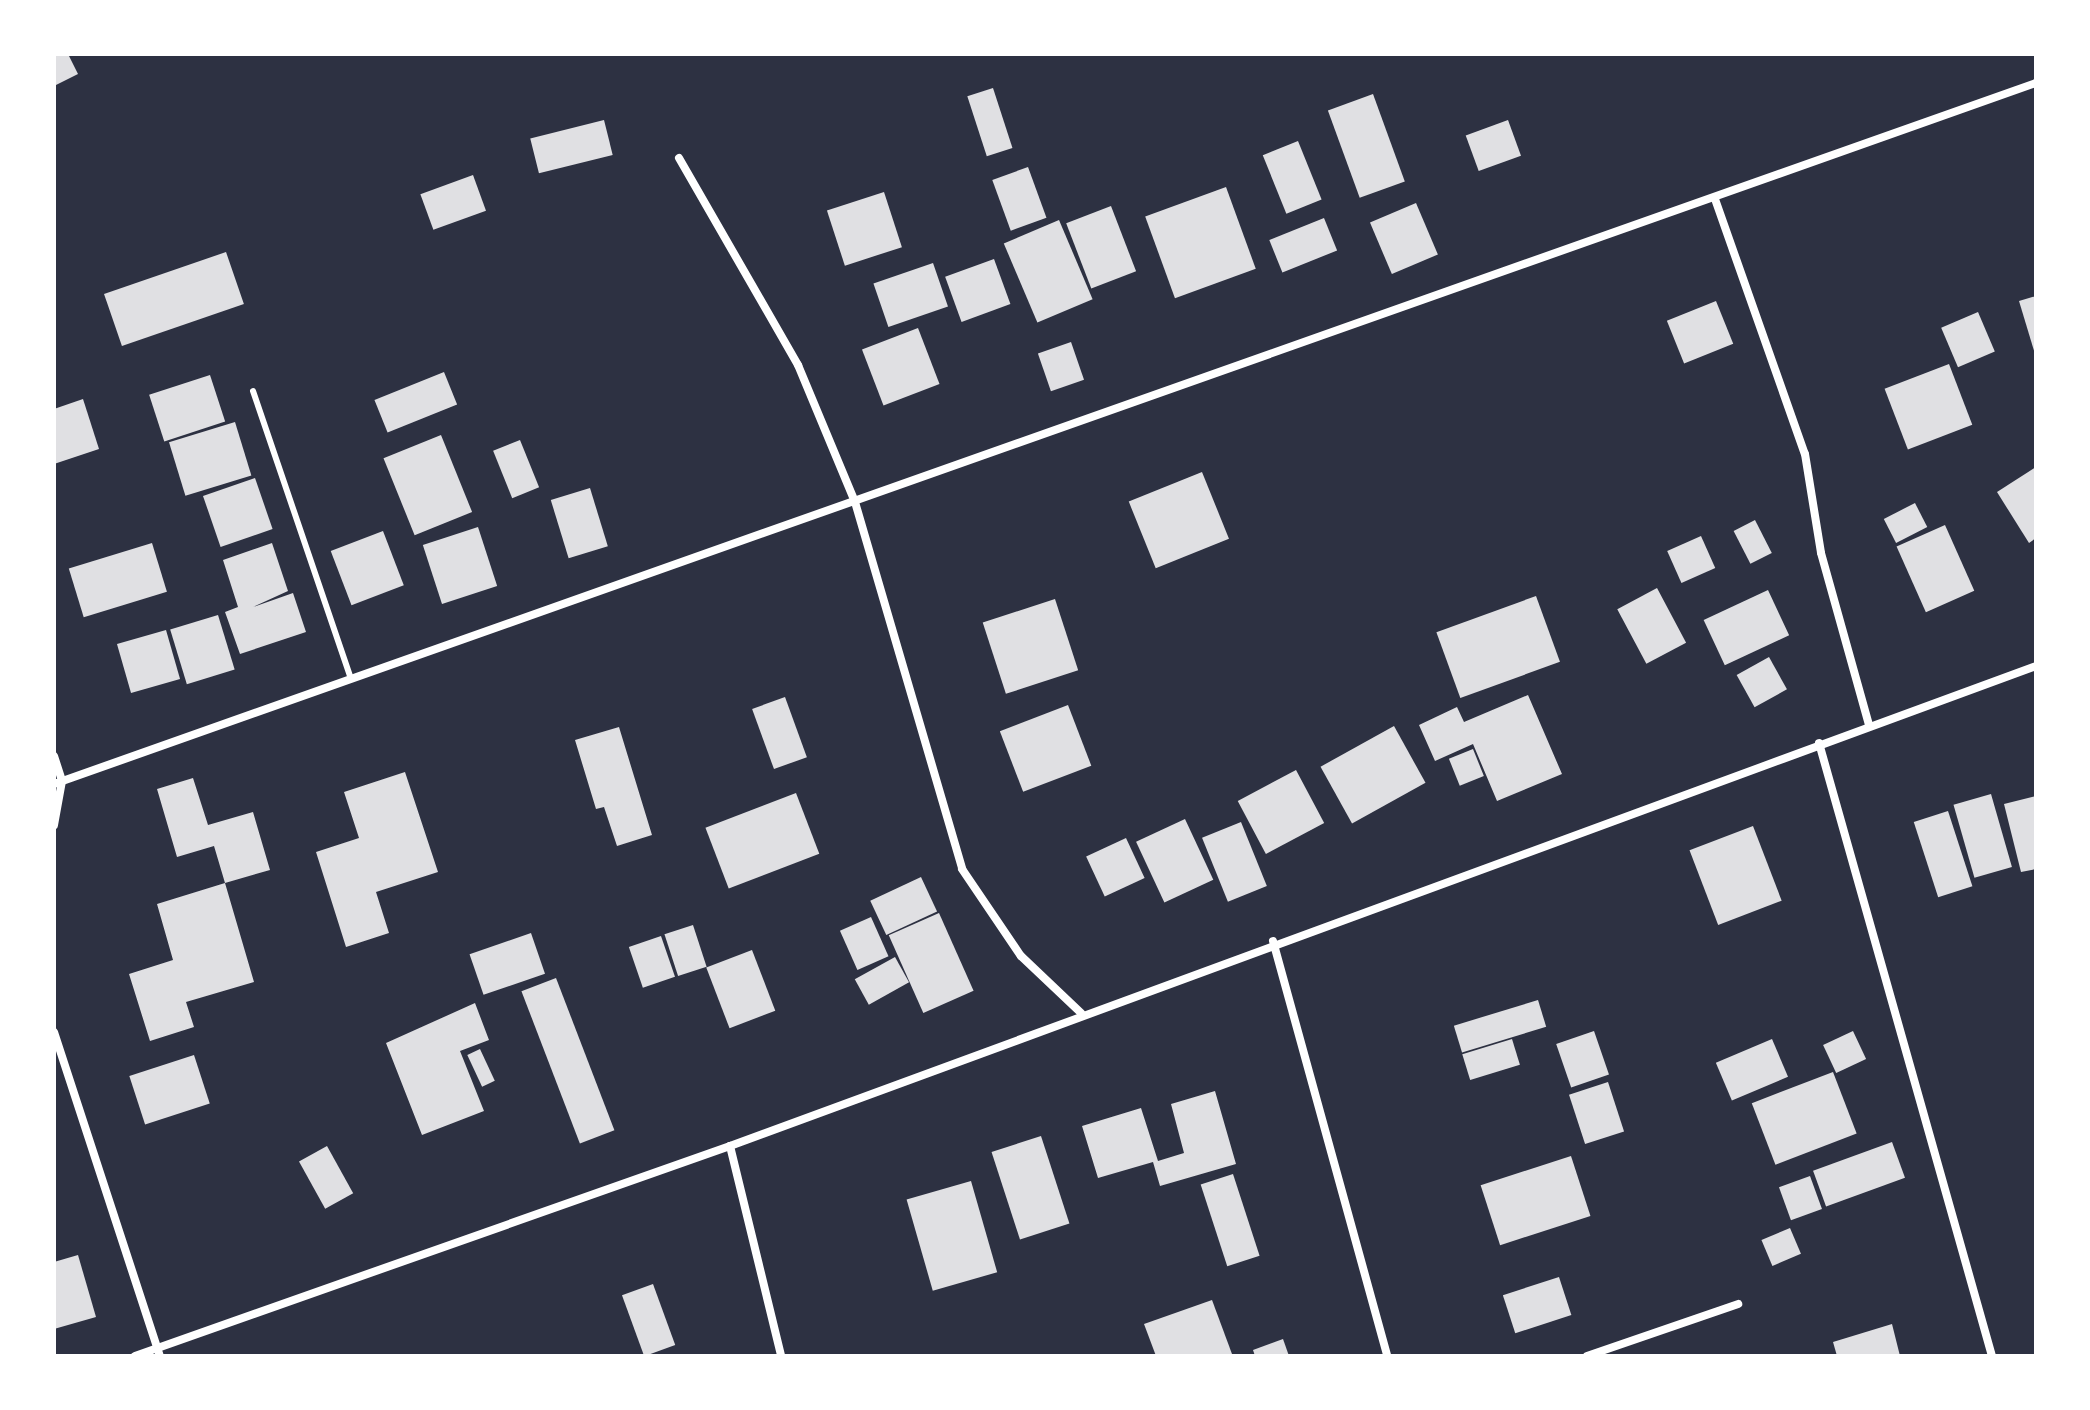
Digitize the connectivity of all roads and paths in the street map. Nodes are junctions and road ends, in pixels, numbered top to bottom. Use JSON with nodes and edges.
{"nodes":[{"id":1,"x":2036,"y":83,"type":"edge"},
{"id":2,"x":679,"y":158,"type":"dead end"},
{"id":3,"x":1715,"y":199,"type":"junction"},
{"id":4,"x":253,"y":391,"type":"dead end"},
{"id":5,"x":855,"y":502,"type":"junction"},
{"id":6,"x":2036,"y":666,"type":"edge"},
{"id":7,"x":351,"y":679,"type":"junction"},
{"id":8,"x":1869,"y":725,"type":"junction"},
{"id":9,"x":1819,"y":743,"type":"junction"},
{"id":10,"x":54,"y":756,"type":"edge"},
{"id":11,"x":58,"y":783,"type":"edge"},
{"id":12,"x":54,"y":825,"type":"edge"},
{"id":13,"x":1273,"y":941,"type":"junction"},
{"id":14,"x":1081,"y":1013,"type":"junction"},
{"id":15,"x":54,"y":1032,"type":"edge"},
{"id":16,"x":730,"y":1146,"type":"junction"},
{"id":17,"x":1738,"y":1304,"type":"dead end"},
{"id":18,"x":159,"y":1352,"type":"edge"},
{"id":19,"x":135,"y":1356,"type":"edge"},
{"id":20,"x":781,"y":1356,"type":"edge"},
{"id":21,"x":1387,"y":1356,"type":"edge"},
{"id":22,"x":1587,"y":1356,"type":"edge"},
{"id":23,"x":1992,"y":1356,"type":"edge"}],
"edges":[{"from":1,"to":3,"type":"street"},
{"from":2,"to":5,"type":"street"},
{"from":3,"to":5,"type":"street"},
{"from":3,"to":8,"type":"street"},
{"from":4,"to":7,"type":"lane"},
{"from":5,"to":7,"type":"street"},
{"from":5,"to":14,"type":"street"},
{"from":6,"to":8,"type":"street"},
{"from":7,"to":11,"type":"street"},
{"from":8,"to":9,"type":"street"},
{"from":9,"to":13,"type":"street"},
{"from":9,"to":23,"type":"street"},
{"from":10,"to":11,"type":"street"},
{"from":11,"to":12,"type":"street"},
{"from":13,"to":14,"type":"street"},
{"from":13,"to":21,"type":"street"},
{"from":14,"to":16,"type":"street"},
{"from":15,"to":18,"type":"street"},
{"from":16,"to":18,"type":"street"},
{"from":16,"to":20,"type":"street"},
{"from":17,"to":22,"type":"street"},
{"from":18,"to":19,"type":"street"}]}
